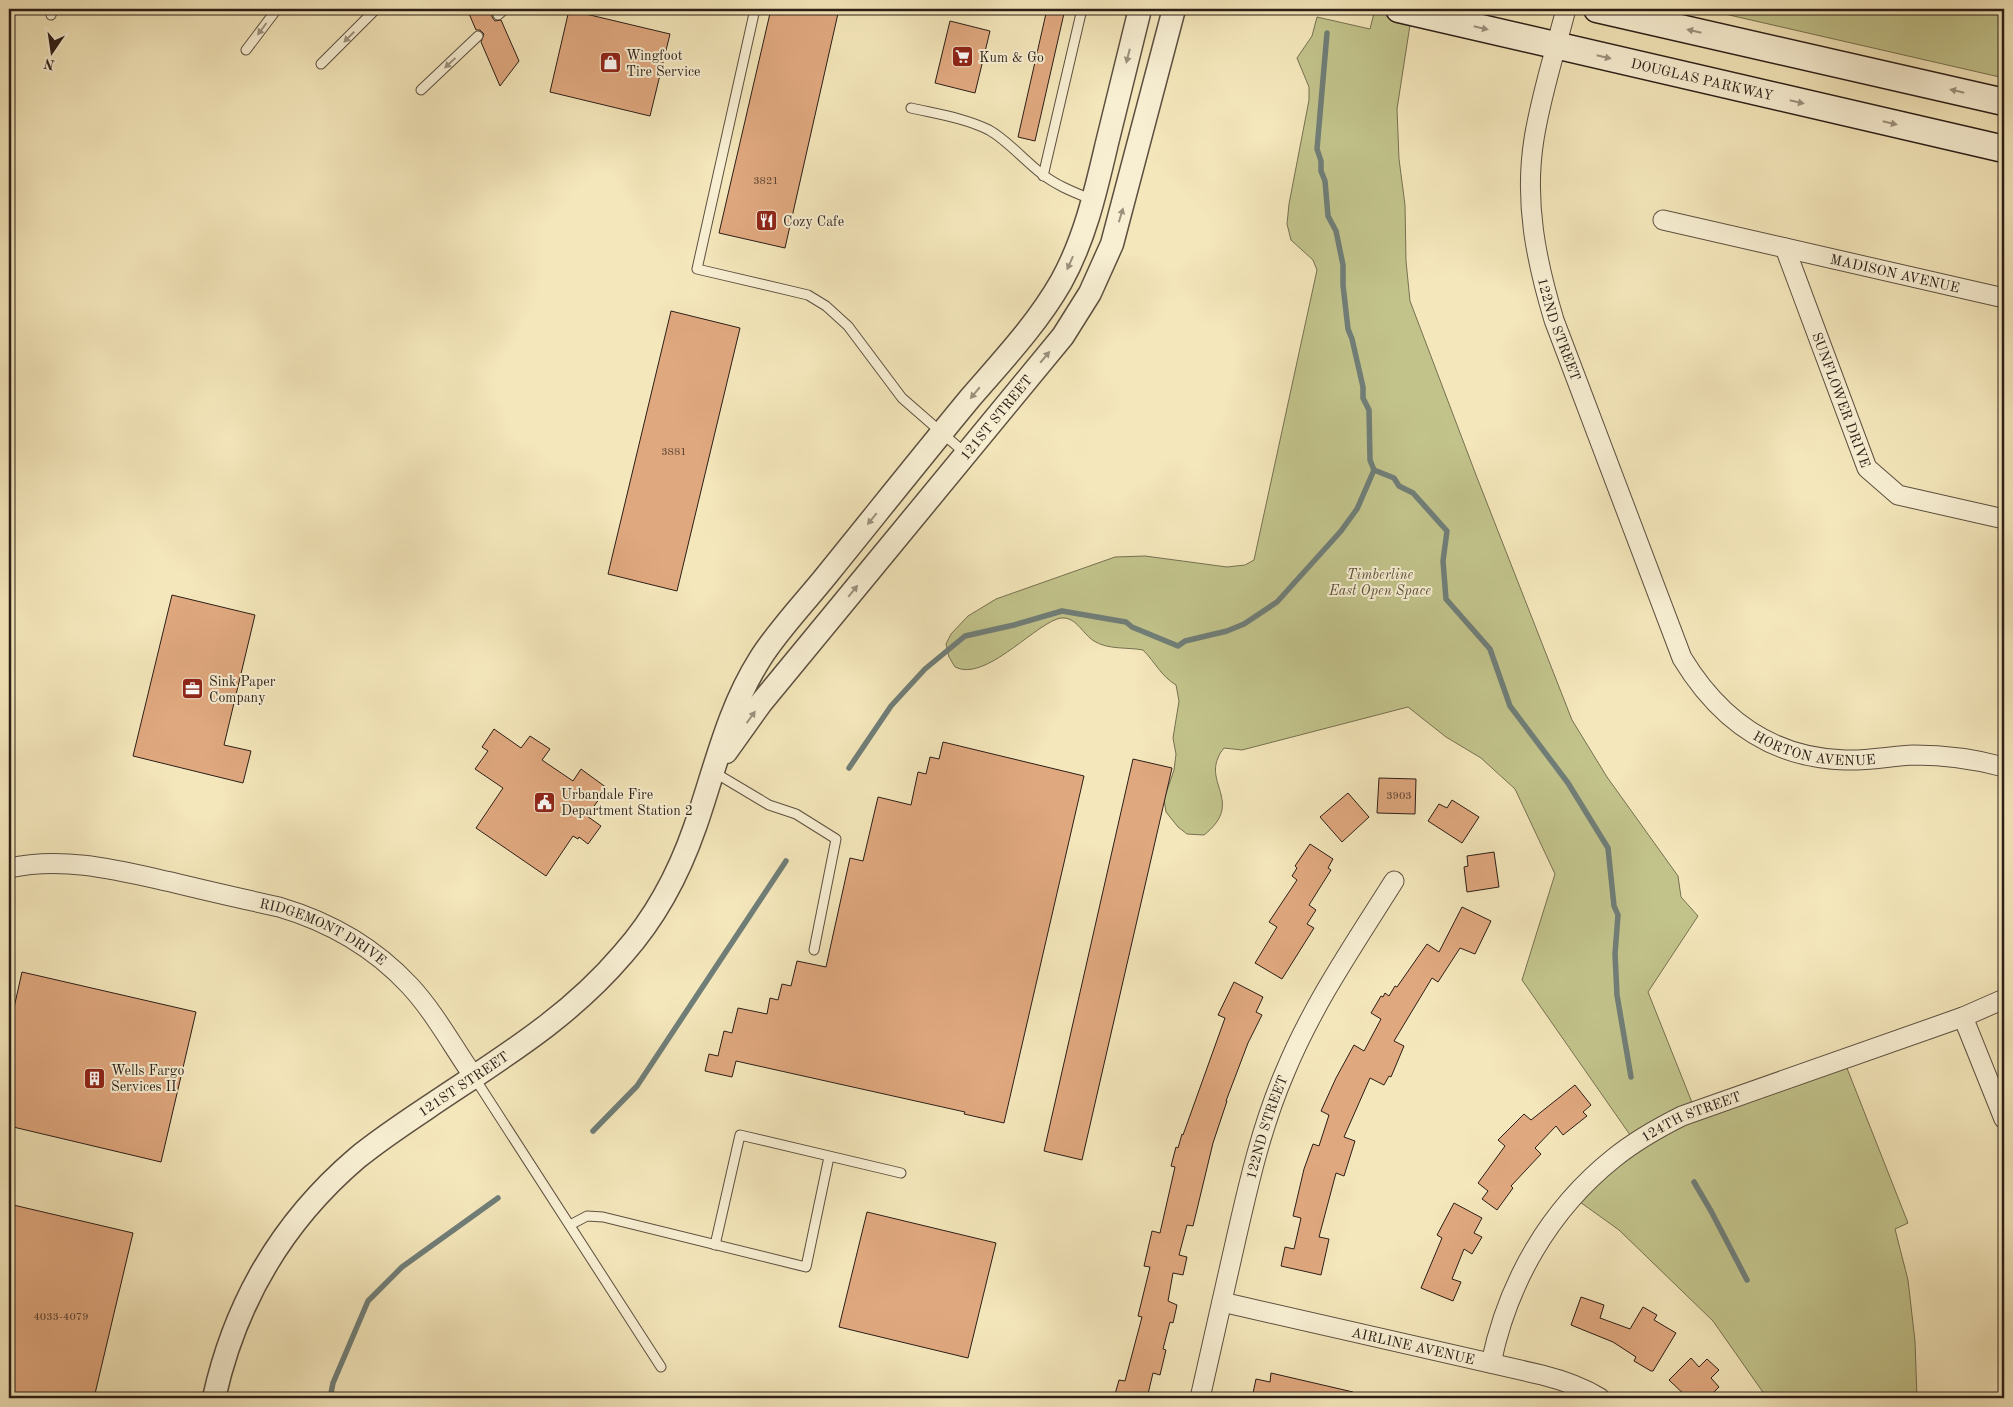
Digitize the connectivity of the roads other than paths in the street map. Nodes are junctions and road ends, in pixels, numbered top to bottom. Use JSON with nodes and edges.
{"nodes":[{"id":1,"x":277,"y":9,"type":"edge"},
{"id":2,"x":376,"y":9,"type":"edge"},
{"id":3,"x":755,"y":9,"type":"edge"},
{"id":4,"x":1082,"y":9,"type":"edge"},
{"id":5,"x":1140,"y":9,"type":"edge"},
{"id":6,"x":1174,"y":9,"type":"edge"},
{"id":7,"x":1399,"y":9,"type":"edge"},
{"id":8,"x":1566,"y":9,"type":"edge"},
{"id":9,"x":1597,"y":9,"type":"edge"},
{"id":10,"x":478,"y":36,"type":"dead end"},
{"id":11,"x":1557,"y":46,"type":"junction"},
{"id":12,"x":246,"y":50,"type":"dead end"},
{"id":13,"x":321,"y":64,"type":"dead end"},
{"id":14,"x":421,"y":90,"type":"dead end"},
{"id":15,"x":2004,"y":102,"type":"edge"},
{"id":16,"x":911,"y":108,"type":"dead end"},
{"id":17,"x":2004,"y":150,"type":"edge"},
{"id":18,"x":1044,"y":176,"type":"junction"},
{"id":19,"x":1093,"y":200,"type":"junction"},
{"id":20,"x":1663,"y":220,"type":"dead end"},
{"id":21,"x":1785,"y":248,"type":"junction"},
{"id":22,"x":2004,"y":298,"type":"edge"},
{"id":23,"x":942,"y":432,"type":"junction"},
{"id":24,"x":965,"y":452,"type":"junction"},
{"id":25,"x":2004,"y":520,"type":"edge"},
{"id":26,"x":1672,"y":636,"type":"joint"},
{"id":27,"x":2004,"y":767,"type":"edge"},
{"id":28,"x":712,"y":771,"type":"junction"},
{"id":29,"x":9,"y":868,"type":"edge"},
{"id":30,"x":1394,"y":881,"type":"dead end"},
{"id":31,"x":814,"y":950,"type":"dead end"},
{"id":32,"x":2004,"y":999,"type":"edge"},
{"id":33,"x":1963,"y":1017,"type":"junction"},
{"id":34,"x":474,"y":1077,"type":"junction"},
{"id":35,"x":2004,"y":1118,"type":"edge"},
{"id":36,"x":829,"y":1157,"type":"junction"},
{"id":37,"x":901,"y":1173,"type":"dead end"},
{"id":38,"x":570,"y":1225,"type":"junction"},
{"id":39,"x":716,"y":1244,"type":"junction"},
{"id":40,"x":1222,"y":1302,"type":"junction"},
{"id":41,"x":1491,"y":1363,"type":"junction"},
{"id":42,"x":661,"y":1367,"type":"dead end"},
{"id":43,"x":214,"y":1398,"type":"edge"},
{"id":44,"x":1200,"y":1398,"type":"edge"},
{"id":45,"x":1600,"y":1398,"type":"edge"}],
"edges":[{"from":1,"to":12,"type":"lane","one_way":true},
{"from":2,"to":13,"type":"lane","one_way":true},
{"from":3,"to":23,"type":"lane"},
{"from":4,"to":18,"type":"lane"},
{"from":5,"to":19,"type":"street","name":"121ST STREET","one_way":true},
{"from":24,"to":6,"type":"street","name":"121ST STREET","one_way":true},
{"from":7,"to":11,"type":"main road","name":"DOUGLAS PARKWAY","one_way":true},
{"from":8,"to":11,"type":"street","name":"122ND STREET"},
{"from":15,"to":9,"type":"main road","one_way":true},
{"from":10,"to":14,"type":"lane","one_way":true},
{"from":11,"to":17,"type":"main road","name":"DOUGLAS PARKWAY","one_way":true},
{"from":11,"to":26,"type":"street","name":"122ND STREET"},
{"from":16,"to":18,"type":"lane"},
{"from":18,"to":19,"type":"lane"},
{"from":19,"to":23,"type":"street","name":"121ST STREET","one_way":true},
{"from":20,"to":21,"type":"street","name":"MADISON AVENUE"},
{"from":21,"to":22,"type":"street","name":"MADISON AVENUE"},
{"from":21,"to":25,"type":"street","name":"SUNFLOWER DRIVE"},
{"from":23,"to":24,"type":"lane"},
{"from":23,"to":28,"type":"street","name":"121ST STREET","one_way":true},
{"from":28,"to":24,"type":"street","name":"121ST STREET","one_way":true},
{"from":26,"to":27,"type":"street","name":"HORTON AVENUE"},
{"from":28,"to":31,"type":"lane"},
{"from":28,"to":34,"type":"street","name":"121ST STREET"},
{"from":29,"to":34,"type":"street","name":"RIDGEMONT DRIVE"},
{"from":30,"to":40,"type":"street","name":"122ND STREET"},
{"from":32,"to":33,"type":"street","name":"124TH STREET"},
{"from":33,"to":35,"type":"street"},
{"from":33,"to":41,"type":"street","name":"124TH STREET"},
{"from":34,"to":38,"type":"lane"},
{"from":34,"to":43,"type":"street","name":"121ST STREET"},
{"from":36,"to":37,"type":"lane"},
{"from":36,"to":39,"type":"lane"},
{"from":36,"to":39,"type":"lane"},
{"from":38,"to":39,"type":"lane"},
{"from":38,"to":42,"type":"lane"},
{"from":40,"to":41,"type":"street","name":"AIRLINE AVENUE"},
{"from":40,"to":44,"type":"street","name":"122ND STREET"},
{"from":41,"to":45,"type":"street","name":"AIRLINE AVENUE"}]}
